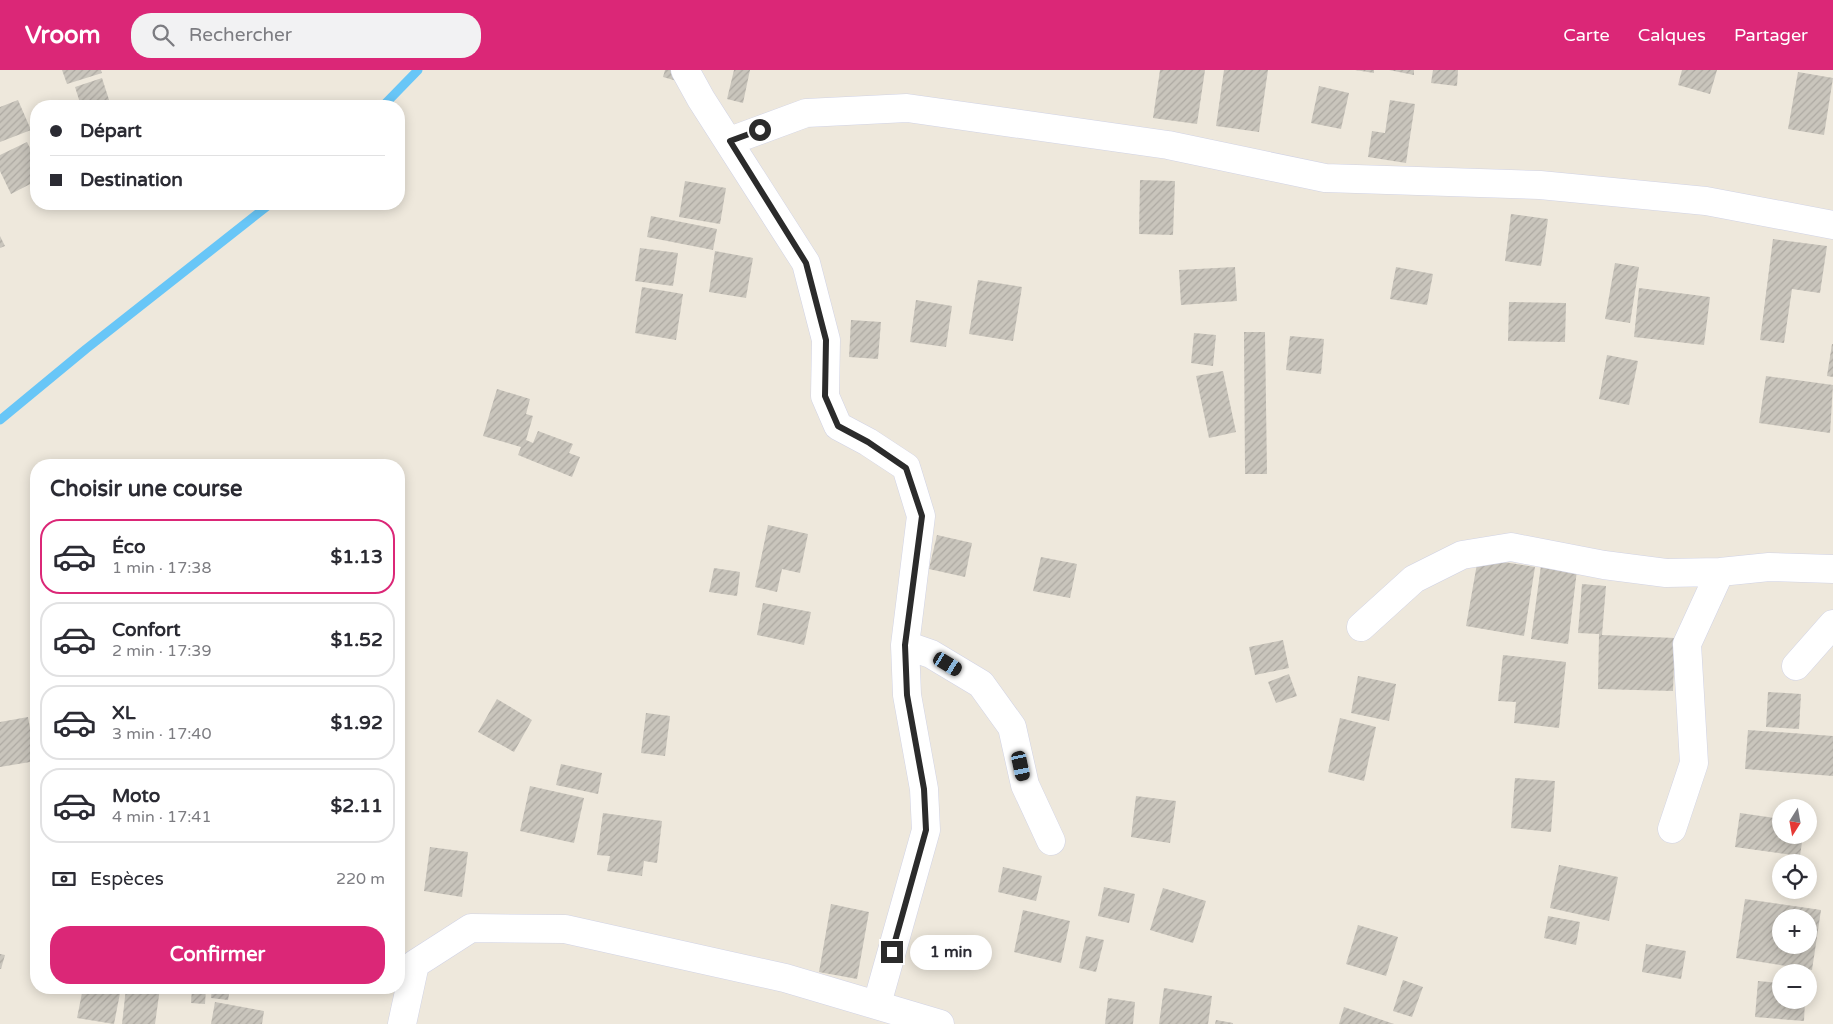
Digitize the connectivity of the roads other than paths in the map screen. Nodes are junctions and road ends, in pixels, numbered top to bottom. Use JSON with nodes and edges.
{"nodes":[{"id":1,"x":686,"y":70,"type":"edge"},
{"id":2,"x":730,"y":141,"type":"junction"},
{"id":3,"x":1833,"y":225,"type":"edge"},
{"id":4,"x":1833,"y":569,"type":"edge"},
{"id":5,"x":1720,"y":572,"type":"junction"},
{"id":6,"x":1833,"y":624,"type":"edge"},
{"id":7,"x":1362,"y":627,"type":"dead end"},
{"id":8,"x":905,"y":645,"type":"junction"},
{"id":9,"x":1796,"y":666,"type":"dead end"},
{"id":10,"x":1672,"y":829,"type":"dead end"},
{"id":11,"x":1051,"y":841,"type":"dead end"},
{"id":12,"x":877,"y":1004,"type":"junction"},
{"id":13,"x":402,"y":1024,"type":"edge"},
{"id":14,"x":940,"y":1024,"type":"edge"}],
"edges":[{"from":1,"to":2,"type":"street"},
{"from":2,"to":3,"type":"street"},
{"from":2,"to":8,"type":"street"},
{"from":4,"to":5,"type":"street"},
{"from":5,"to":7,"type":"street"},
{"from":5,"to":10,"type":"street"},
{"from":6,"to":9,"type":"street"},
{"from":8,"to":11,"type":"street"},
{"from":8,"to":12,"type":"street"},
{"from":12,"to":13,"type":"street"},
{"from":12,"to":14,"type":"street"}]}
